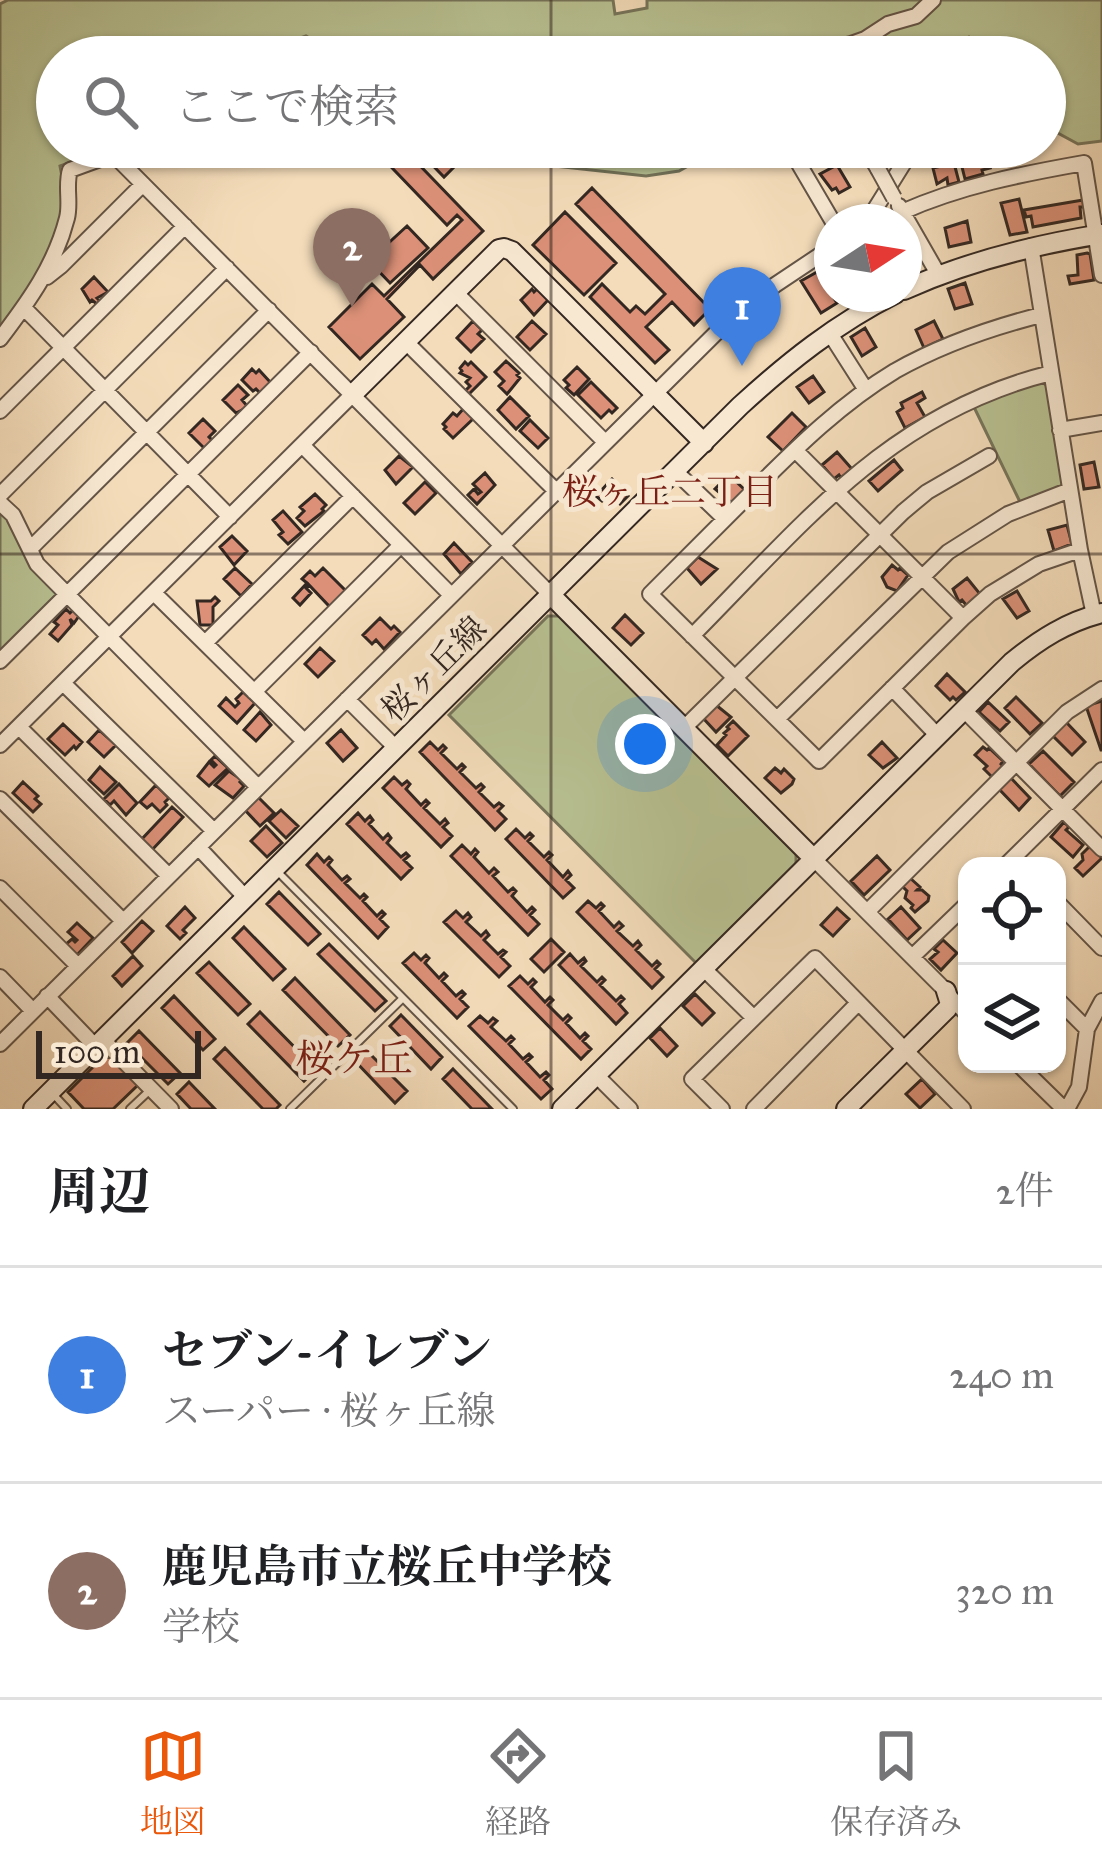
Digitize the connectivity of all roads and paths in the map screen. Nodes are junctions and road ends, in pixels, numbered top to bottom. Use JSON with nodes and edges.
{"nodes":[{"id":1,"x":933,"y":0,"type":"edge"},
{"id":2,"x":870,"y":36,"type":"edge"},
{"id":3,"x":1066,"y":167,"type":"edge"},
{"id":4,"x":76,"y":168,"type":"edge"},
{"id":5,"x":126,"y":168,"type":"edge"},
{"id":6,"x":801,"y":168,"type":"edge"},
{"id":7,"x":877,"y":168,"type":"edge"},
{"id":8,"x":901,"y":168,"type":"edge"},
{"id":9,"x":1061,"y":168,"type":"edge"},
{"id":10,"x":142,"y":184,"type":"junction"},
{"id":11,"x":822,"y":204,"type":"edge"},
{"id":12,"x":878,"y":204,"type":"edge"},
{"id":13,"x":897,"y":204,"type":"edge"},
{"id":14,"x":902,"y":204,"type":"edge"},
{"id":15,"x":184,"y":226,"type":"junction"},
{"id":16,"x":1099,"y":234,"type":"edge"},
{"id":17,"x":922,"y":246,"type":"edge"},
{"id":18,"x":1031,"y":246,"type":"junction"},
{"id":19,"x":814,"y":260,"type":"edge"},
{"id":20,"x":227,"y":268,"type":"junction"},
{"id":21,"x":938,"y":274,"type":"junction"},
{"id":22,"x":1102,"y":275,"type":"edge"},
{"id":23,"x":45,"y":279,"type":"junction"},
{"id":24,"x":922,"y":282,"type":"edge"},
{"id":25,"x":455,"y":293,"type":"junction"},
{"id":26,"x":24,"y":308,"type":"junction"},
{"id":27,"x":269,"y":310,"type":"junction"},
{"id":28,"x":860,"y":312,"type":"edge"},
{"id":29,"x":1041,"y":315,"type":"junction"},
{"id":30,"x":830,"y":332,"type":"junction"},
{"id":31,"x":0,"y":339,"type":"edge"},
{"id":32,"x":406,"y":342,"type":"junction"},
{"id":33,"x":63,"y":348,"type":"junction"},
{"id":34,"x":311,"y":352,"type":"junction"},
{"id":35,"x":1051,"y":373,"type":"junction"},
{"id":36,"x":105,"y":390,"type":"junction"},
{"id":37,"x":866,"y":390,"type":"junction"},
{"id":38,"x":353,"y":394,"type":"junction"},
{"id":39,"x":654,"y":394,"type":"junction"},
{"id":40,"x":0,"y":411,"type":"edge"},
{"id":41,"x":1102,"y":423,"type":"edge"},
{"id":42,"x":1060,"y":430,"type":"junction"},
{"id":43,"x":147,"y":433,"type":"junction"},
{"id":44,"x":605,"y":442,"type":"junction"},
{"id":45,"x":704,"y":443,"type":"junction"},
{"id":46,"x":302,"y":445,"type":"junction"},
{"id":47,"x":795,"y":449,"type":"junction"},
{"id":48,"x":989,"y":456,"type":"dead end"},
{"id":49,"x":675,"y":471,"type":"junction"},
{"id":50,"x":188,"y":475,"type":"junction"},
{"id":51,"x":1070,"y":490,"type":"junction"},
{"id":52,"x":556,"y":491,"type":"junction"},
{"id":53,"x":836,"y":491,"type":"junction"},
{"id":54,"x":353,"y":496,"type":"junction"},
{"id":55,"x":0,"y":499,"type":"edge"},
{"id":56,"x":230,"y":517,"type":"junction"},
{"id":57,"x":724,"y":519,"type":"junction"},
{"id":58,"x":879,"y":534,"type":"junction"},
{"id":59,"x":401,"y":545,"type":"junction"},
{"id":60,"x":502,"y":545,"type":"junction"},
{"id":61,"x":30,"y":549,"type":"junction"},
{"id":62,"x":1080,"y":550,"type":"junction"},
{"id":63,"x":921,"y":576,"type":"junction"},
{"id":64,"x":154,"y":592,"type":"junction"},
{"id":65,"x":68,"y":594,"type":"junction"},
{"id":66,"x":451,"y":595,"type":"junction"},
{"id":67,"x":551,"y":595,"type":"junction"},
{"id":68,"x":1098,"y":614,"type":"edge"},
{"id":69,"x":963,"y":618,"type":"junction"},
{"id":70,"x":692,"y":636,"type":"junction"},
{"id":71,"x":110,"y":637,"type":"junction"},
{"id":72,"x":205,"y":644,"type":"junction"},
{"id":73,"x":0,"y":661,"type":"edge"},
{"id":74,"x":735,"y":677,"type":"junction"},
{"id":75,"x":63,"y":682,"type":"junction"},
{"id":76,"x":892,"y":688,"type":"junction"},
{"id":77,"x":1102,"y":689,"type":"edge"},
{"id":78,"x":254,"y":692,"type":"junction"},
{"id":79,"x":347,"y":699,"type":"junction"},
{"id":80,"x":964,"y":710,"type":"junction"},
{"id":81,"x":777,"y":719,"type":"junction"},
{"id":82,"x":19,"y":727,"type":"junction"},
{"id":83,"x":684,"y":728,"type":"junction"},
{"id":84,"x":938,"y":736,"type":"junction"},
{"id":85,"x":304,"y":741,"type":"junction"},
{"id":86,"x":1,"y":743,"type":"edge"},
{"id":87,"x":396,"y":748,"type":"junction"},
{"id":88,"x":1015,"y":761,"type":"junction"},
{"id":89,"x":1102,"y":770,"type":"edge"},
{"id":90,"x":258,"y":787,"type":"junction"},
{"id":91,"x":0,"y":799,"type":"edge"},
{"id":92,"x":1063,"y":809,"type":"junction"},
{"id":93,"x":214,"y":831,"type":"junction"},
{"id":94,"x":198,"y":847,"type":"junction"},
{"id":95,"x":1102,"y":849,"type":"edge"},
{"id":96,"x":1019,"y":857,"type":"edge"},
{"id":97,"x":814,"y":860,"type":"junction"},
{"id":98,"x":275,"y":869,"type":"junction"},
{"id":99,"x":169,"y":876,"type":"junction"},
{"id":100,"x":0,"y":888,"type":"edge"},
{"id":101,"x":246,"y":898,"type":"junction"},
{"id":102,"x":1066,"y":911,"type":"edge"},
{"id":103,"x":867,"y":912,"type":"junction"},
{"id":104,"x":958,"y":914,"type":"edge"},
{"id":105,"x":123,"y":921,"type":"junction"},
{"id":106,"x":1102,"y":948,"type":"edge"},
{"id":107,"x":912,"y":957,"type":"junction"},
{"id":108,"x":78,"y":966,"type":"junction"},
{"id":109,"x":704,"y":968,"type":"junction"},
{"id":110,"x":0,"y":977,"type":"edge"},
{"id":111,"x":948,"y":993,"type":"junction"},
{"id":112,"x":47,"y":996,"type":"junction"},
{"id":113,"x":403,"y":998,"type":"junction"},
{"id":114,"x":1102,"y":1001,"type":"edge"},
{"id":115,"x":858,"y":1003,"type":"junction"},
{"id":116,"x":958,"y":1004,"type":"edge"},
{"id":117,"x":1066,"y":1008,"type":"edge"},
{"id":118,"x":33,"y":1010,"type":"junction"},
{"id":119,"x":754,"y":1018,"type":"junction"},
{"id":120,"x":1087,"y":1029,"type":"junction"},
{"id":121,"x":0,"y":1044,"type":"edge"},
{"id":122,"x":99,"y":1044,"type":"junction"},
{"id":123,"x":905,"y":1050,"type":"junction"},
{"id":124,"x":1027,"y":1073,"type":"edge"},
{"id":125,"x":596,"y":1076,"type":"junction"},
{"id":126,"x":151,"y":1089,"type":"junction"},
{"id":127,"x":51,"y":1091,"type":"junction"},
{"id":128,"x":856,"y":1106,"type":"edge"},
{"id":129,"x":33,"y":1109,"type":"edge"},
{"id":130,"x":67,"y":1109,"type":"edge"},
{"id":131,"x":130,"y":1109,"type":"edge"},
{"id":132,"x":170,"y":1109,"type":"edge"},
{"id":133,"x":290,"y":1109,"type":"edge"},
{"id":134,"x":513,"y":1109,"type":"edge"},
{"id":135,"x":562,"y":1109,"type":"edge"},
{"id":136,"x":630,"y":1109,"type":"edge"},
{"id":137,"x":722,"y":1109,"type":"edge"},
{"id":138,"x":754,"y":1109,"type":"edge"},
{"id":139,"x":964,"y":1109,"type":"edge"},
{"id":140,"x":1065,"y":1109,"type":"edge"}],
"edges":[{"from":1,"to":2,"type":"street"},
{"from":3,"to":16,"type":"street"},
{"from":4,"to":23,"type":"street"},
{"from":5,"to":10,"type":"street"},
{"from":6,"to":11,"type":"street"},
{"from":7,"to":13,"type":"street","bridge":true},
{"from":8,"to":12,"type":"street"},
{"from":9,"to":14,"type":"street"},
{"from":10,"to":15,"type":"street"},
{"from":10,"to":23,"type":"street"},
{"from":15,"to":20,"type":"street"},
{"from":15,"to":33,"type":"street"},
{"from":16,"to":18,"type":"street"},
{"from":16,"to":22,"type":"street"},
{"from":17,"to":21,"type":"street"},
{"from":18,"to":21,"type":"street"},
{"from":18,"to":29,"type":"street"},
{"from":19,"to":39,"type":"street"},
{"from":20,"to":27,"type":"street"},
{"from":20,"to":36,"type":"street"},
{"from":21,"to":24,"type":"street"},
{"from":23,"to":26,"type":"street"},
{"from":25,"to":32,"type":"street"},
{"from":25,"to":39,"type":"street"},
{"from":25,"to":44,"type":"street"},
{"from":26,"to":31,"type":"street"},
{"from":26,"to":33,"type":"street"},
{"from":27,"to":34,"type":"street"},
{"from":27,"to":43,"type":"street"},
{"from":28,"to":30,"type":"street","name":"桜ヶ丘線"},
{"from":29,"to":35,"type":"street"},
{"from":29,"to":37,"type":"street"},
{"from":30,"to":37,"type":"street"},
{"from":30,"to":45,"type":"street","name":"桜ヶ丘線"},
{"from":32,"to":38,"type":"street"},
{"from":32,"to":52,"type":"street"},
{"from":33,"to":36,"type":"street"},
{"from":33,"to":40,"type":"street"},
{"from":34,"to":38,"type":"street"},
{"from":34,"to":50,"type":"street"},
{"from":35,"to":42,"type":"street"},
{"from":35,"to":53,"type":"street"},
{"from":36,"to":43,"type":"street"},
{"from":36,"to":55,"type":"street"},
{"from":37,"to":47,"type":"street"},
{"from":38,"to":46,"type":"street"},
{"from":38,"to":60,"type":"street"},
{"from":39,"to":44,"type":"street"},
{"from":39,"to":45,"type":"street"},
{"from":41,"to":42,"type":"street"},
{"from":42,"to":51,"type":"street"},
{"from":43,"to":50,"type":"street"},
{"from":43,"to":61,"type":"street"},
{"from":44,"to":52,"type":"street"},
{"from":45,"to":49,"type":"street","name":"桜ヶ丘線"},
{"from":46,"to":54,"type":"street"},
{"from":46,"to":56,"type":"street"},
{"from":47,"to":53,"type":"street"},
{"from":47,"to":57,"type":"street"},
{"from":48,"to":58,"type":"street"},
{"from":49,"to":57,"type":"street"},
{"from":49,"to":67,"type":"street","name":"桜ヶ丘線"},
{"from":50,"to":56,"type":"street"},
{"from":50,"to":65,"type":"street"},
{"from":51,"to":62,"type":"street"},
{"from":51,"to":63,"type":"street"},
{"from":52,"to":60,"type":"street"},
{"from":53,"to":58,"type":"street"},
{"from":53,"to":70,"type":"street"},
{"from":54,"to":59,"type":"street"},
{"from":54,"to":72,"type":"street"},
{"from":55,"to":61,"type":"street"},
{"from":56,"to":64,"type":"street"},
{"from":57,"to":70,"type":"street"},
{"from":58,"to":63,"type":"street"},
{"from":58,"to":74,"type":"street"},
{"from":59,"to":66,"type":"street"},
{"from":59,"to":78,"type":"street"},
{"from":60,"to":66,"type":"street"},
{"from":60,"to":67,"type":"street"},
{"from":61,"to":65,"type":"street"},
{"from":62,"to":68,"type":"street"},
{"from":62,"to":69,"type":"street"},
{"from":63,"to":69,"type":"street"},
{"from":63,"to":81,"type":"street"},
{"from":64,"to":71,"type":"street"},
{"from":64,"to":72,"type":"street"},
{"from":65,"to":71,"type":"street"},
{"from":65,"to":73,"type":"street"},
{"from":66,"to":79,"type":"street"},
{"from":67,"to":83,"type":"street"},
{"from":67,"to":87,"type":"street","name":"桜ヶ丘線"},
{"from":68,"to":80,"type":"street"},
{"from":69,"to":76,"type":"street"},
{"from":70,"to":74,"type":"street"},
{"from":71,"to":75,"type":"street"},
{"from":71,"to":90,"type":"street"},
{"from":72,"to":78,"type":"street"},
{"from":74,"to":81,"type":"street"},
{"from":74,"to":83,"type":"street"},
{"from":75,"to":82,"type":"street"},
{"from":75,"to":93,"type":"street"},
{"from":76,"to":81,"type":"street"},
{"from":76,"to":84,"type":"street"},
{"from":77,"to":88,"type":"street"},
{"from":78,"to":85,"type":"street"},
{"from":79,"to":85,"type":"street"},
{"from":79,"to":87,"type":"street"},
{"from":80,"to":84,"type":"street"},
{"from":80,"to":88,"type":"street"},
{"from":82,"to":86,"type":"street"},
{"from":82,"to":99,"type":"street"},
{"from":83,"to":97,"type":"street"},
{"from":84,"to":97,"type":"street"},
{"from":85,"to":90,"type":"street"},
{"from":87,"to":98,"type":"street","name":"桜ヶ丘線"},
{"from":88,"to":92,"type":"street"},
{"from":88,"to":103,"type":"street"},
{"from":89,"to":92,"type":"street"},
{"from":90,"to":93,"type":"street"},
{"from":91,"to":105,"type":"street"},
{"from":92,"to":95,"type":"street"},
{"from":92,"to":96,"type":"street"},
{"from":93,"to":94,"type":"street"},
{"from":94,"to":99,"type":"street"},
{"from":94,"to":101,"type":"street"},
{"from":97,"to":103,"type":"street"},
{"from":97,"to":109,"type":"street"},
{"from":98,"to":101,"type":"street","name":"桜ヶ丘線"},
{"from":98,"to":113,"type":"lane"},
{"from":99,"to":105,"type":"street"},
{"from":100,"to":108,"type":"street"},
{"from":101,"to":122,"type":"street","name":"桜ヶ丘線"},
{"from":102,"to":106,"type":"street"},
{"from":103,"to":107,"type":"street"},
{"from":104,"to":107,"type":"street"},
{"from":105,"to":108,"type":"street"},
{"from":107,"to":111,"type":"street"},
{"from":108,"to":112,"type":"street"},
{"from":109,"to":119,"type":"street"},
{"from":109,"to":125,"type":"street"},
{"from":110,"to":118,"type":"street"},
{"from":111,"to":116,"type":"street"},
{"from":111,"to":123,"type":"street"},
{"from":112,"to":118,"type":"street"},
{"from":112,"to":122,"type":"street"},
{"from":113,"to":133,"type":"lane"},
{"from":113,"to":134,"type":"lane"},
{"from":114,"to":120,"type":"street"},
{"from":115,"to":119,"type":"street"},
{"from":115,"to":123,"type":"street"},
{"from":115,"to":138,"type":"street"},
{"from":117,"to":120,"type":"street"},
{"from":118,"to":121,"type":"street"},
{"from":119,"to":137,"type":"street"},
{"from":120,"to":140,"type":"street"},
{"from":122,"to":126,"type":"street"},
{"from":122,"to":127,"type":"street","name":"桜ヶ丘線"},
{"from":123,"to":128,"type":"street"},
{"from":123,"to":139,"type":"street"},
{"from":124,"to":140,"type":"street"},
{"from":125,"to":135,"type":"street"},
{"from":125,"to":136,"type":"street"},
{"from":126,"to":131,"type":"lane"},
{"from":126,"to":132,"type":"street"},
{"from":127,"to":129,"type":"street","name":"桜ヶ丘線"},
{"from":127,"to":130,"type":"lane"}]}
